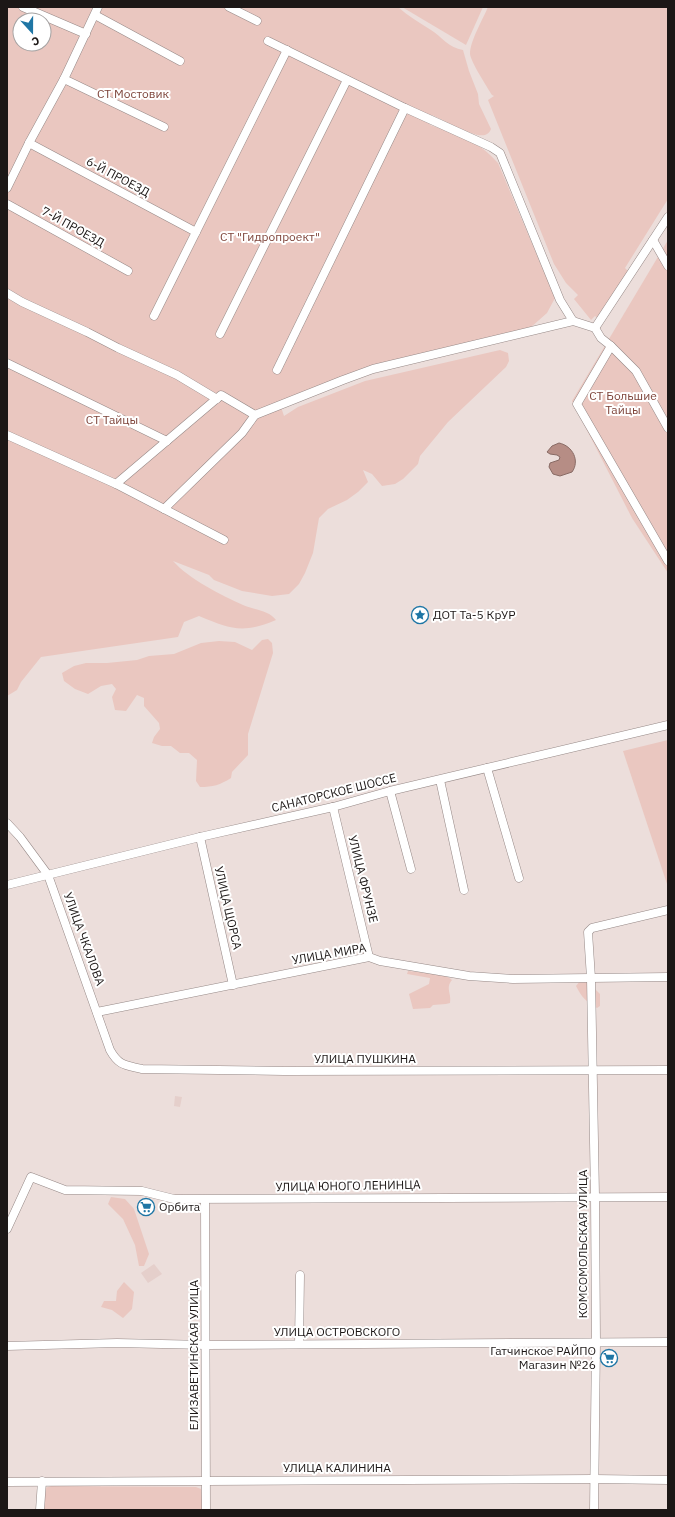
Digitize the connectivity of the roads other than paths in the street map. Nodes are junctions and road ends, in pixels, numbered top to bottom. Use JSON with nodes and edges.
{"nodes":[{"id":1,"x":23,"y":7,"type":"edge"},
{"id":2,"x":98,"y":7,"type":"edge"},
{"id":3,"x":229,"y":7,"type":"edge"},
{"id":4,"x":95,"y":15,"type":"junction"},
{"id":5,"x":257,"y":21,"type":"dead end"},
{"id":6,"x":86,"y":34,"type":"junction"},
{"id":7,"x":268,"y":41,"type":"dead end"},
{"id":8,"x":288,"y":50,"type":"junction"},
{"id":9,"x":180,"y":61,"type":"dead end"},
{"id":10,"x":64,"y":79,"type":"junction"},
{"id":11,"x":347,"y":80,"type":"junction"},
{"id":12,"x":405,"y":108,"type":"junction"},
{"id":13,"x":164,"y":127,"type":"dead end"},
{"id":14,"x":28,"y":142,"type":"junction"},
{"id":15,"x":7,"y":188,"type":"edge"},
{"id":16,"x":7,"y":204,"type":"edge"},
{"id":17,"x":668,"y":217,"type":"edge"},
{"id":18,"x":196,"y":232,"type":"junction"},
{"id":19,"x":653,"y":240,"type":"junction"},
{"id":20,"x":668,"y":266,"type":"edge"},
{"id":21,"x":128,"y":270,"type":"dead end"},
{"id":22,"x":7,"y":293,"type":"edge"},
{"id":23,"x":154,"y":316,"type":"dead end"},
{"id":24,"x":573,"y":321,"type":"junction"},
{"id":25,"x":595,"y":328,"type":"junction"},
{"id":26,"x":220,"y":334,"type":"dead end"},
{"id":27,"x":611,"y":346,"type":"junction"},
{"id":28,"x":7,"y":363,"type":"edge"},
{"id":29,"x":277,"y":370,"type":"dead end"},
{"id":30,"x":217,"y":399,"type":"junction"},
{"id":31,"x":255,"y":414,"type":"junction"},
{"id":32,"x":668,"y":428,"type":"edge"},
{"id":33,"x":7,"y":435,"type":"edge"},
{"id":34,"x":167,"y":441,"type":"junction"},
{"id":35,"x":116,"y":484,"type":"junction"},
{"id":36,"x":164,"y":509,"type":"junction"},
{"id":37,"x":224,"y":540,"type":"dead end"},
{"id":38,"x":668,"y":561,"type":"edge"},
{"id":39,"x":668,"y":725,"type":"edge"},
{"id":40,"x":487,"y":768,"type":"junction"},
{"id":41,"x":440,"y":780,"type":"junction"},
{"id":42,"x":390,"y":791,"type":"junction"},
{"id":43,"x":333,"y":807,"type":"junction"},
{"id":44,"x":7,"y":823,"type":"edge"},
{"id":45,"x":200,"y":837,"type":"junction"},
{"id":46,"x":411,"y":869,"type":"dead end"},
{"id":47,"x":48,"y":875,"type":"junction"},
{"id":48,"x":519,"y":878,"type":"dead end"},
{"id":49,"x":7,"y":885,"type":"edge"},
{"id":50,"x":464,"y":890,"type":"dead end"},
{"id":51,"x":668,"y":910,"type":"edge"},
{"id":52,"x":370,"y":957,"type":"junction"},
{"id":53,"x":668,"y":977,"type":"edge"},
{"id":54,"x":591,"y":978,"type":"junction"},
{"id":55,"x":233,"y":985,"type":"junction"},
{"id":56,"x":97,"y":1012,"type":"junction"},
{"id":57,"x":593,"y":1070,"type":"junction"},
{"id":58,"x":668,"y":1070,"type":"edge"},
{"id":59,"x":595,"y":1196,"type":"junction"},
{"id":60,"x":668,"y":1197,"type":"edge"},
{"id":61,"x":205,"y":1200,"type":"junction"},
{"id":62,"x":7,"y":1229,"type":"edge"},
{"id":63,"x":300,"y":1275,"type":"dead end"},
{"id":64,"x":596,"y":1342,"type":"junction"},
{"id":65,"x":668,"y":1342,"type":"edge"},
{"id":66,"x":299,"y":1344,"type":"junction"},
{"id":67,"x":206,"y":1345,"type":"junction"},
{"id":68,"x":7,"y":1346,"type":"edge"},
{"id":69,"x":594,"y":1479,"type":"junction"},
{"id":70,"x":206,"y":1480,"type":"junction"},
{"id":71,"x":668,"y":1480,"type":"edge"},
{"id":72,"x":42,"y":1481,"type":"junction"},
{"id":73,"x":7,"y":1482,"type":"edge"},
{"id":74,"x":40,"y":1510,"type":"edge"},
{"id":75,"x":206,"y":1510,"type":"edge"},
{"id":76,"x":594,"y":1510,"type":"edge"}],
"edges":[{"from":1,"to":6,"type":"street"},
{"from":2,"to":4,"type":"street"},
{"from":3,"to":5,"type":"street"},
{"from":4,"to":6,"type":"street"},
{"from":4,"to":9,"type":"street"},
{"from":6,"to":10,"type":"street"},
{"from":7,"to":8,"type":"street"},
{"from":8,"to":11,"type":"street"},
{"from":8,"to":18,"type":"street"},
{"from":10,"to":13,"type":"street"},
{"from":10,"to":14,"type":"street"},
{"from":11,"to":12,"type":"street"},
{"from":11,"to":26,"type":"street"},
{"from":12,"to":24,"type":"street"},
{"from":12,"to":29,"type":"street"},
{"from":14,"to":15,"type":"street"},
{"from":14,"to":18,"type":"street","name":"6-Й ПРОЕЗД"},
{"from":16,"to":21,"type":"street","name":"7-Й ПРОЕЗД"},
{"from":17,"to":19,"type":"street"},
{"from":18,"to":23,"type":"street"},
{"from":19,"to":20,"type":"street"},
{"from":19,"to":25,"type":"street"},
{"from":22,"to":30,"type":"street"},
{"from":24,"to":25,"type":"street"},
{"from":24,"to":31,"type":"street"},
{"from":25,"to":27,"type":"street"},
{"from":27,"to":32,"type":"street"},
{"from":27,"to":38,"type":"street"},
{"from":28,"to":34,"type":"street"},
{"from":30,"to":31,"type":"street"},
{"from":30,"to":34,"type":"street"},
{"from":31,"to":36,"type":"street"},
{"from":33,"to":35,"type":"street"},
{"from":34,"to":35,"type":"street"},
{"from":35,"to":36,"type":"street"},
{"from":36,"to":37,"type":"street"},
{"from":39,"to":40,"type":"street","name":"САНАТОРСКОЕ ШОССЕ"},
{"from":40,"to":41,"type":"street","name":"САНАТОРСКОЕ ШОССЕ"},
{"from":40,"to":48,"type":"street"},
{"from":41,"to":42,"type":"street","name":"САНАТОРСКОЕ ШОССЕ"},
{"from":41,"to":50,"type":"street"},
{"from":42,"to":43,"type":"street","name":"САНАТОРСКОЕ ШОССЕ"},
{"from":42,"to":46,"type":"street"},
{"from":43,"to":45,"type":"street","name":"САНАТОРСКОЕ ШОССЕ"},
{"from":43,"to":52,"type":"street","name":"УЛИЦА ФРУНЗЕ"},
{"from":44,"to":47,"type":"street","name":"УЛИЦА ЧКАЛОВА"},
{"from":45,"to":47,"type":"street","name":"САНАТОРСКОЕ ШОССЕ"},
{"from":45,"to":55,"type":"street","name":"УЛИЦА ЩОРСА"},
{"from":47,"to":49,"type":"street","name":"САНАТОРСКОЕ ШОССЕ"},
{"from":47,"to":56,"type":"street","name":"УЛИЦА ЧКАЛОВА"},
{"from":51,"to":54,"type":"street","name":"КОМСОМОЛЬСКАЯ УЛИЦА"},
{"from":52,"to":54,"type":"street","name":"УЛИЦА МИРА"},
{"from":52,"to":55,"type":"street","name":"УЛИЦА МИРА"},
{"from":53,"to":54,"type":"street","name":"УЛИЦА МИРА"},
{"from":54,"to":57,"type":"street","name":"КОМСОМОЛЬСКАЯ УЛИЦА"},
{"from":55,"to":56,"type":"street","name":"УЛИЦА МИРА"},
{"from":56,"to":57,"type":"street","name":"УЛИЦА ПУШКИНА"},
{"from":57,"to":58,"type":"street","name":"УЛИЦА ПУШКИНА"},
{"from":57,"to":59,"type":"street","name":"КОМСОМОЛЬСКАЯ УЛИЦА"},
{"from":59,"to":60,"type":"street","name":"УЛИЦА ЮНОГО ЛЕНИНЦА"},
{"from":59,"to":61,"type":"street","name":"УЛИЦА ЮНОГО ЛЕНИНЦА"},
{"from":59,"to":64,"type":"street","name":"КОМСОМОЛЬСКАЯ УЛИЦА"},
{"from":61,"to":62,"type":"street","name":"УЛИЦА ЮНОГО ЛЕНИНЦА"},
{"from":61,"to":67,"type":"street","name":"ЕЛИЗАВЕТИНСКАЯ УЛИЦА"},
{"from":63,"to":66,"type":"street"},
{"from":64,"to":65,"type":"street","name":"УЛИЦА ОСТРОВСКОГО"},
{"from":64,"to":66,"type":"street","name":"УЛИЦА ОСТРОВСКОГО"},
{"from":64,"to":69,"type":"street","name":"КОМСОМОЛЬСКАЯ УЛИЦА"},
{"from":66,"to":67,"type":"street","name":"УЛИЦА ОСТРОВСКОГО"},
{"from":67,"to":68,"type":"street","name":"УЛИЦА ОСТРОВСКОГО"},
{"from":67,"to":70,"type":"street","name":"ЕЛИЗАВЕТИНСКАЯ УЛИЦА"},
{"from":69,"to":70,"type":"street","name":"УЛИЦА КАЛИНИНА"},
{"from":69,"to":71,"type":"street","name":"УЛИЦА КАЛИНИНА"},
{"from":69,"to":76,"type":"street","name":"КОМСОМОЛЬСКАЯ УЛИЦА"},
{"from":70,"to":72,"type":"street","name":"УЛИЦА КАЛИНИНА"},
{"from":70,"to":75,"type":"street","name":"ЕЛИЗАВЕТИНСКАЯ УЛИЦА"},
{"from":72,"to":73,"type":"street","name":"УЛИЦА КАЛИНИНА"},
{"from":72,"to":74,"type":"street"}]}
